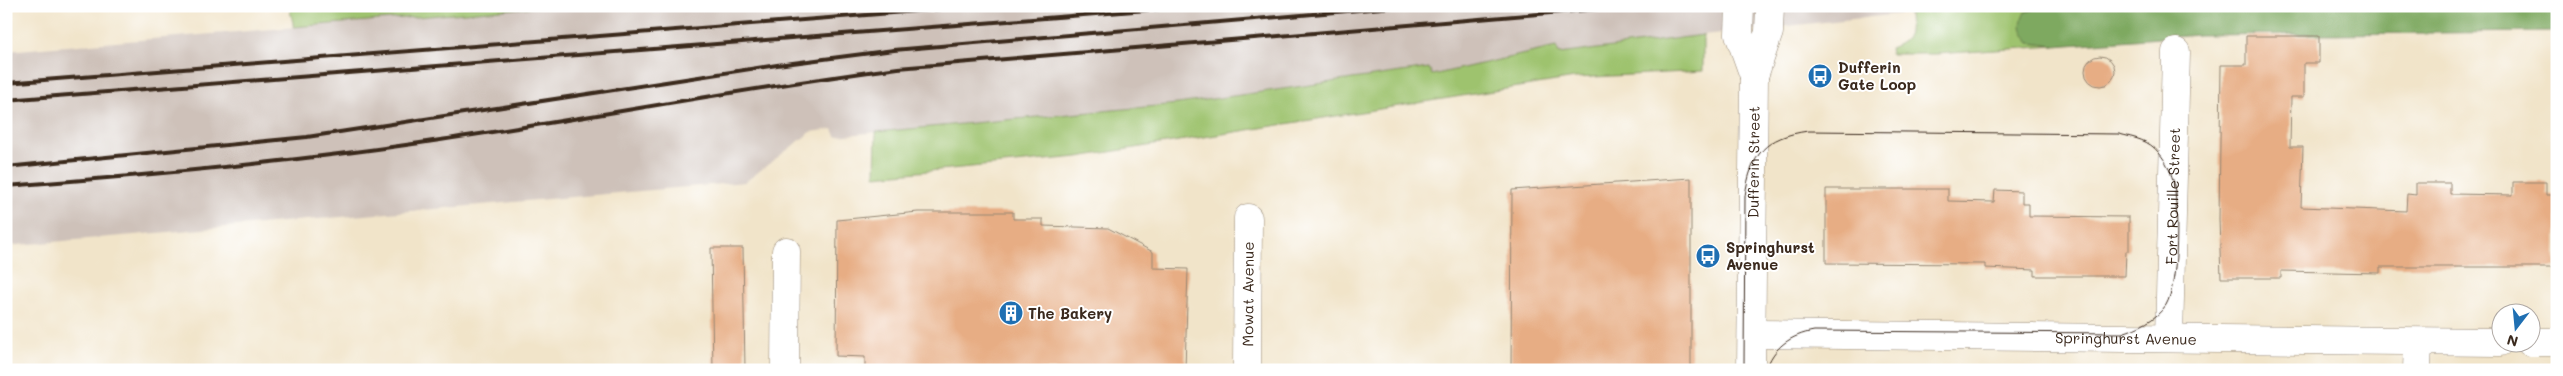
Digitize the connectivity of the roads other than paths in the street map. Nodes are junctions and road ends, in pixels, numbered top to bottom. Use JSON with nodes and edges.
{"nodes":[{"id":1,"x":1740,"y":6,"type":"edge"},
{"id":2,"x":1770,"y":6,"type":"edge"},
{"id":3,"x":2176,"y":52,"type":"dead end"},
{"id":4,"x":1754,"y":76,"type":"junction"},
{"id":5,"x":1248,"y":218,"type":"dead end"},
{"id":6,"x":786,"y":251,"type":"dead end"},
{"id":7,"x":1752,"y":334,"type":"junction"},
{"id":8,"x":2169,"y":338,"type":"junction"},
{"id":9,"x":2418,"y":342,"type":"junction"},
{"id":10,"x":2490,"y":342,"type":"edge"},
{"id":11,"x":2540,"y":342,"type":"edge"},
{"id":12,"x":2557,"y":342,"type":"edge"},
{"id":13,"x":785,"y":370,"type":"edge"},
{"id":14,"x":1247,"y":370,"type":"edge"},
{"id":15,"x":1751,"y":370,"type":"edge"},
{"id":16,"x":2417,"y":370,"type":"edge"}],
"edges":[{"from":1,"to":4,"type":"street","name":"Dufferin Street"},
{"from":2,"to":4,"type":"street","name":"Dufferin Street"},
{"from":3,"to":8,"type":"street","name":"Fort Rouille Street"},
{"from":4,"to":7,"type":"street","name":"Dufferin Street"},
{"from":5,"to":14,"type":"street","name":"Mowat Avenue"},
{"from":6,"to":13,"type":"street"},
{"from":7,"to":8,"type":"street","name":"Springhurst Avenue"},
{"from":7,"to":15,"type":"street","name":"Dufferin Street"},
{"from":8,"to":9,"type":"street","name":"Springhurst Avenue"},
{"from":9,"to":10,"type":"street","name":"Springhurst Avenue"},
{"from":9,"to":16,"type":"street"},
{"from":11,"to":12,"type":"street"}]}
